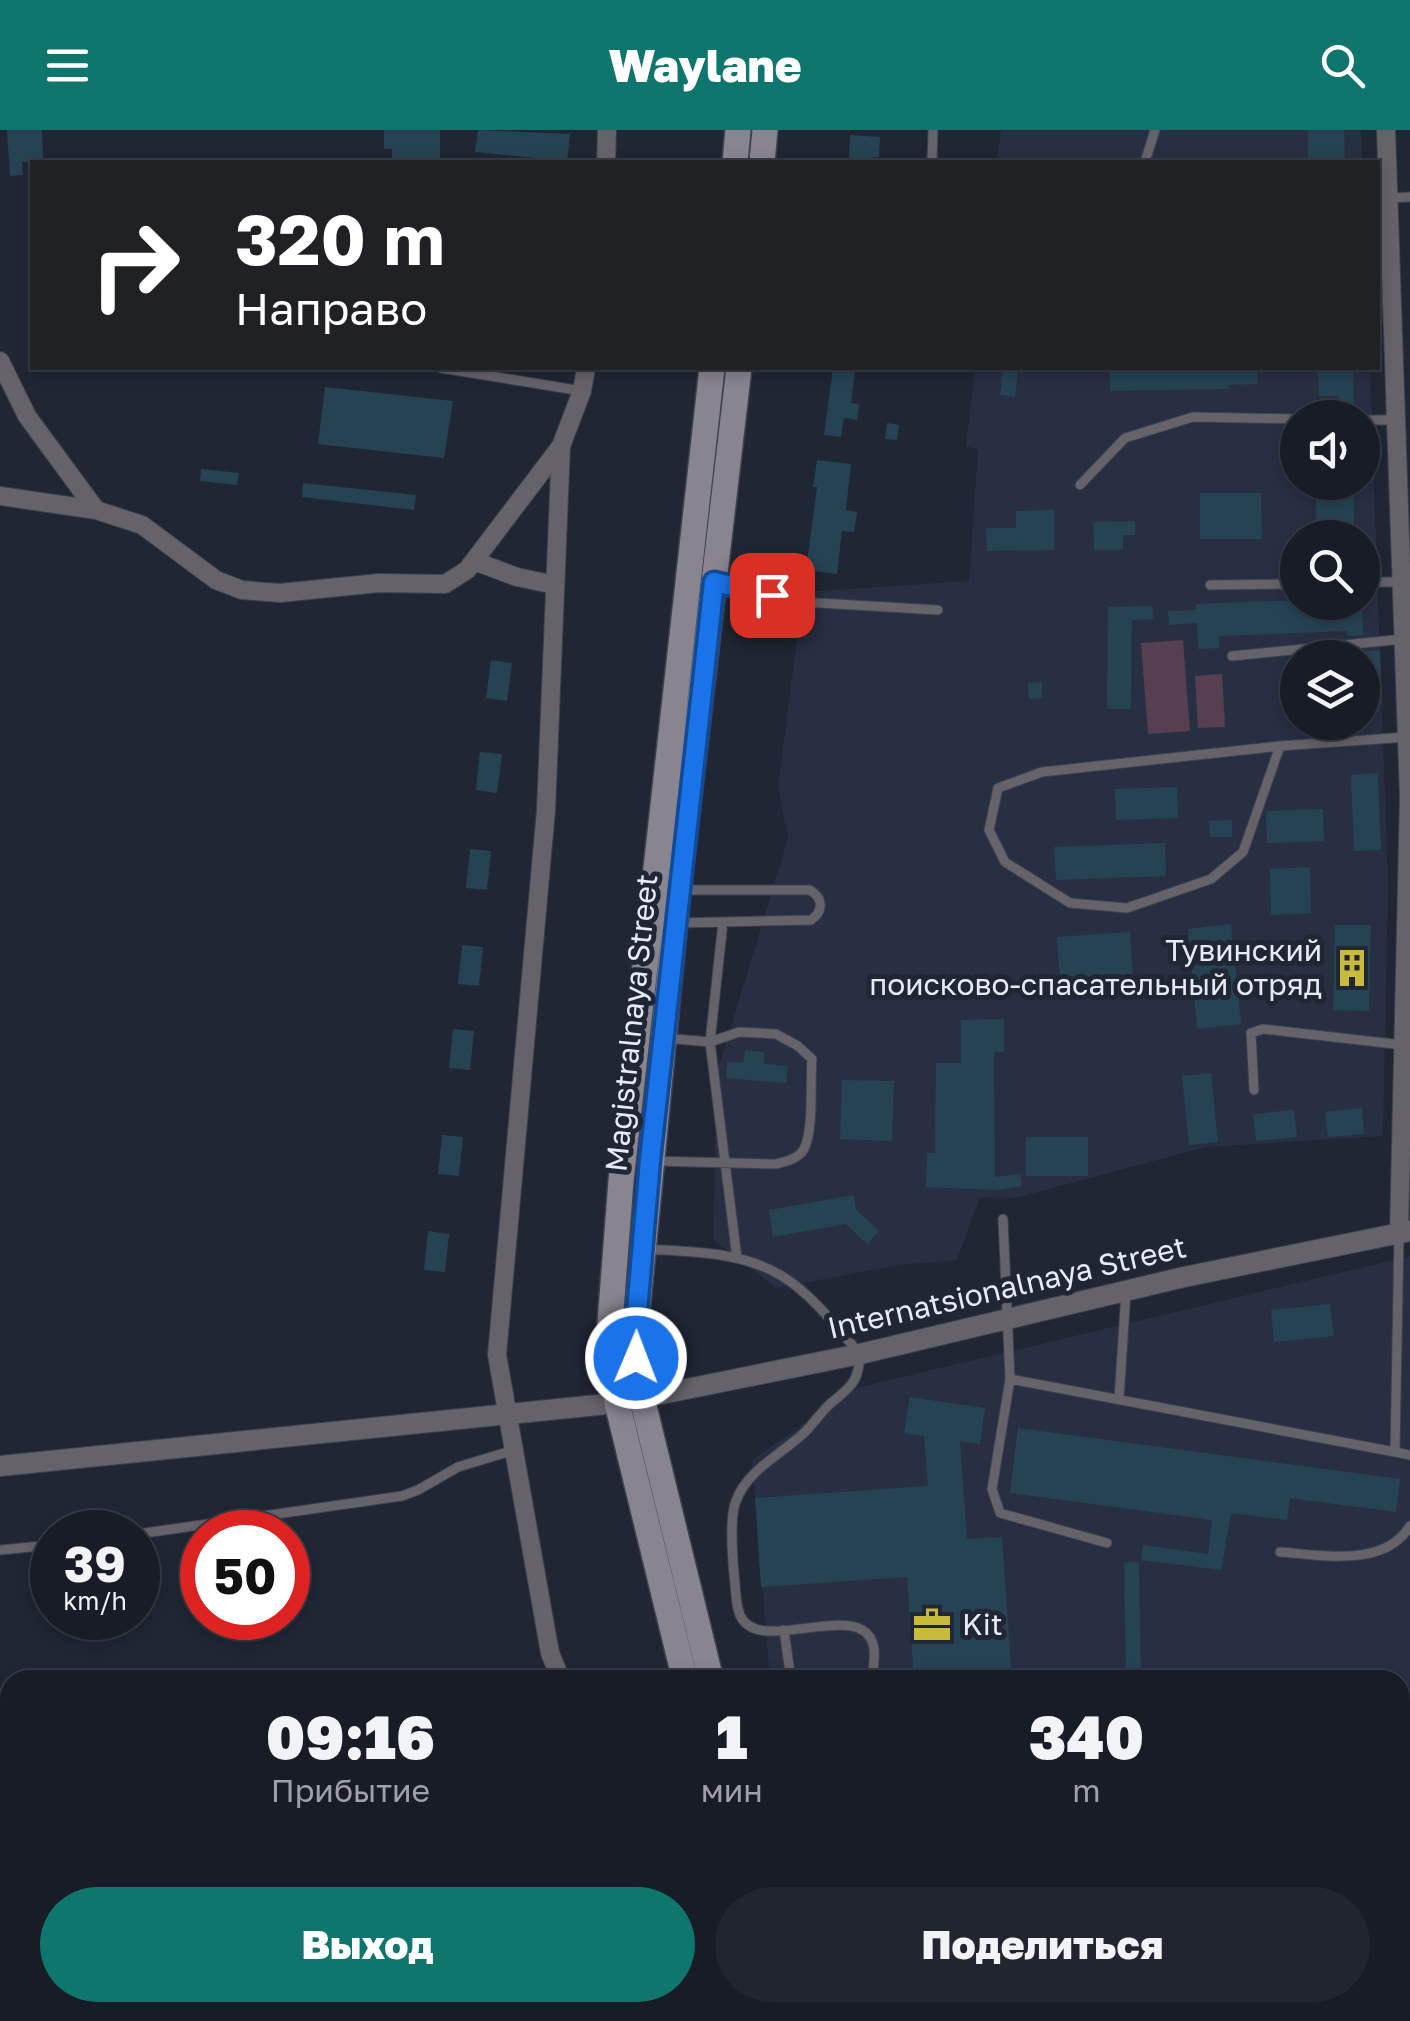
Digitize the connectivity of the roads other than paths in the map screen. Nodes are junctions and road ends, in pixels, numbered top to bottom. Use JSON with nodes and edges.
{"nodes":[{"id":1,"x":607,"y":130,"type":"edge"},
{"id":2,"x":738,"y":130,"type":"edge"},
{"id":3,"x":765,"y":130,"type":"edge"},
{"id":4,"x":933,"y":130,"type":"edge"},
{"id":5,"x":1155,"y":130,"type":"edge"},
{"id":6,"x":1386,"y":130,"type":"edge"},
{"id":7,"x":606,"y":160,"type":"edge"},
{"id":8,"x":735,"y":160,"type":"edge"},
{"id":9,"x":762,"y":160,"type":"edge"},
{"id":10,"x":932,"y":160,"type":"edge"},
{"id":11,"x":1148,"y":160,"type":"edge"},
{"id":12,"x":1410,"y":197,"type":"edge"},
{"id":13,"x":1389,"y":198,"type":"junction"},
{"id":14,"x":0,"y":361,"type":"edge"},
{"id":15,"x":1403,"y":365,"type":"edge"},
{"id":16,"x":455,"y":370,"type":"edge"},
{"id":17,"x":523,"y":370,"type":"edge"},
{"id":18,"x":586,"y":370,"type":"edge"},
{"id":19,"x":712,"y":370,"type":"edge"},
{"id":20,"x":739,"y":370,"type":"edge"},
{"id":21,"x":521,"y":380,"type":"junction"},
{"id":22,"x":582,"y":391,"type":"junction"},
{"id":23,"x":1280,"y":419,"type":"edge"},
{"id":24,"x":1380,"y":420,"type":"edge"},
{"id":25,"x":1398,"y":420,"type":"junction"},
{"id":26,"x":561,"y":446,"type":"junction"},
{"id":27,"x":1080,"y":485,"type":"dead end"},
{"id":28,"x":0,"y":496,"type":"edge"},
{"id":29,"x":96,"y":510,"type":"junction"},
{"id":30,"x":474,"y":561,"type":"junction"},
{"id":31,"x":714,"y":582,"type":"junction"},
{"id":32,"x":1380,"y":582,"type":"edge"},
{"id":33,"x":1402,"y":582,"type":"junction"},
{"id":34,"x":1280,"y":584,"type":"edge"},
{"id":35,"x":555,"y":585,"type":"junction"},
{"id":36,"x":1210,"y":586,"type":"dead end"},
{"id":37,"x":938,"y":610,"type":"dead end"},
{"id":38,"x":1404,"y":638,"type":"junction"},
{"id":39,"x":1232,"y":656,"type":"dead end"},
{"id":40,"x":1407,"y":736,"type":"junction"},
{"id":41,"x":1280,"y":746,"type":"junction"},
{"id":42,"x":1410,"y":797,"type":"edge"},
{"id":43,"x":678,"y":890,"type":"junction"},
{"id":44,"x":723,"y":922,"type":"junction"},
{"id":45,"x":674,"y":924,"type":"junction"},
{"id":46,"x":663,"y":1038,"type":"junction"},
{"id":47,"x":710,"y":1042,"type":"junction"},
{"id":48,"x":1404,"y":1045,"type":"junction"},
{"id":49,"x":1254,"y":1090,"type":"dead end"},
{"id":50,"x":650,"y":1160,"type":"junction"},
{"id":51,"x":726,"y":1162,"type":"junction"},
{"id":52,"x":1003,"y":1219,"type":"dead end"},
{"id":53,"x":1404,"y":1232,"type":"edge"},
{"id":54,"x":641,"y":1248,"type":"junction"},
{"id":55,"x":737,"y":1258,"type":"junction"},
{"id":56,"x":1126,"y":1291,"type":"junction"},
{"id":57,"x":1006,"y":1321,"type":"junction"},
{"id":58,"x":860,"y":1354,"type":"junction"},
{"id":59,"x":1010,"y":1378,"type":"junction"},
{"id":60,"x":1119,"y":1399,"type":"junction"},
{"id":61,"x":629,"y":1401,"type":"junction"},
{"id":62,"x":508,"y":1414,"type":"junction"},
{"id":63,"x":514,"y":1450,"type":"junction"},
{"id":64,"x":1395,"y":1452,"type":"junction"},
{"id":65,"x":1410,"y":1455,"type":"edge"},
{"id":66,"x":0,"y":1466,"type":"edge"},
{"id":67,"x":1410,"y":1526,"type":"edge"},
{"id":68,"x":160,"y":1531,"type":"edge"},
{"id":69,"x":1107,"y":1543,"type":"dead end"},
{"id":70,"x":30,"y":1547,"type":"edge"},
{"id":71,"x":0,"y":1550,"type":"edge"},
{"id":72,"x":1280,"y":1552,"type":"dead end"},
{"id":73,"x":784,"y":1630,"type":"junction"},
{"id":74,"x":558,"y":1670,"type":"edge"},
{"id":75,"x":683,"y":1670,"type":"edge"},
{"id":76,"x":708,"y":1670,"type":"edge"},
{"id":77,"x":789,"y":1670,"type":"edge"},
{"id":78,"x":873,"y":1670,"type":"edge"}],
"edges":[{"from":1,"to":7,"type":"street"},
{"from":2,"to":8,"type":"main road"},
{"from":3,"to":9,"type":"main road"},
{"from":4,"to":10,"type":"lane"},
{"from":5,"to":11,"type":"lane"},
{"from":6,"to":13,"type":"street"},
{"from":12,"to":13,"type":"lane"},
{"from":13,"to":15,"type":"street"},
{"from":14,"to":29,"type":"street"},
{"from":15,"to":25,"type":"street"},
{"from":16,"to":21,"type":"lane"},
{"from":17,"to":21,"type":"lane"},
{"from":18,"to":22,"type":"street"},
{"from":19,"to":61,"type":"main road","name":"Magistralnaya Street"},
{"from":20,"to":31,"type":"main road","name":"Magistralnaya Street"},
{"from":21,"to":22,"type":"lane"},
{"from":22,"to":26,"type":"street"},
{"from":23,"to":27,"type":"lane"},
{"from":24,"to":25,"type":"lane"},
{"from":25,"to":33,"type":"street"},
{"from":26,"to":30,"type":"street"},
{"from":26,"to":35,"type":"street"},
{"from":28,"to":29,"type":"street"},
{"from":29,"to":30,"type":"street"},
{"from":30,"to":35,"type":"street"},
{"from":31,"to":37,"type":"lane"},
{"from":31,"to":43,"type":"main road","name":"Magistralnaya Street"},
{"from":32,"to":33,"type":"lane"},
{"from":33,"to":38,"type":"street"},
{"from":34,"to":36,"type":"lane"},
{"from":35,"to":62,"type":"street"},
{"from":38,"to":39,"type":"lane"},
{"from":38,"to":40,"type":"street"},
{"from":40,"to":41,"type":"lane"},
{"from":40,"to":42,"type":"street"},
{"from":41,"to":41,"type":"lane"},
{"from":42,"to":48,"type":"street"},
{"from":43,"to":44,"type":"lane"},
{"from":43,"to":45,"type":"main road","name":"Magistralnaya Street"},
{"from":44,"to":45,"type":"lane"},
{"from":44,"to":47,"type":"lane"},
{"from":45,"to":46,"type":"main road","name":"Magistralnaya Street"},
{"from":46,"to":47,"type":"lane"},
{"from":46,"to":50,"type":"main road","name":"Magistralnaya Street"},
{"from":47,"to":51,"type":"lane"},
{"from":47,"to":51,"type":"lane"},
{"from":48,"to":49,"type":"lane"},
{"from":48,"to":53,"type":"street"},
{"from":50,"to":51,"type":"lane"},
{"from":50,"to":54,"type":"main road","name":"Magistralnaya Street"},
{"from":51,"to":55,"type":"lane"},
{"from":52,"to":57,"type":"lane"},
{"from":53,"to":56,"type":"street","name":"Internatsionalnaya Street"},
{"from":53,"to":64,"type":"lane"},
{"from":54,"to":55,"type":"lane"},
{"from":54,"to":61,"type":"main road","name":"Magistralnaya Street"},
{"from":55,"to":58,"type":"lane"},
{"from":56,"to":57,"type":"street","name":"Internatsionalnaya Street"},
{"from":56,"to":60,"type":"lane"},
{"from":57,"to":58,"type":"street","name":"Internatsionalnaya Street"},
{"from":57,"to":59,"type":"lane"},
{"from":58,"to":61,"type":"street","name":"Internatsionalnaya Street"},
{"from":58,"to":73,"type":"lane"},
{"from":59,"to":60,"type":"lane"},
{"from":59,"to":69,"type":"lane"},
{"from":60,"to":64,"type":"lane"},
{"from":61,"to":62,"type":"street","name":"Internatsionalnaya Street"},
{"from":61,"to":75,"type":"main road","name":"Magistralnaya Street"},
{"from":61,"to":76,"type":"main road","name":"Magistralnaya Street"},
{"from":62,"to":63,"type":"street"},
{"from":62,"to":66,"type":"street","name":"Internatsionalnaya Street"},
{"from":63,"to":68,"type":"lane"},
{"from":63,"to":74,"type":"street"},
{"from":64,"to":65,"type":"lane"},
{"from":67,"to":72,"type":"lane"},
{"from":70,"to":71,"type":"lane"},
{"from":73,"to":77,"type":"lane"},
{"from":73,"to":78,"type":"lane"}]}
